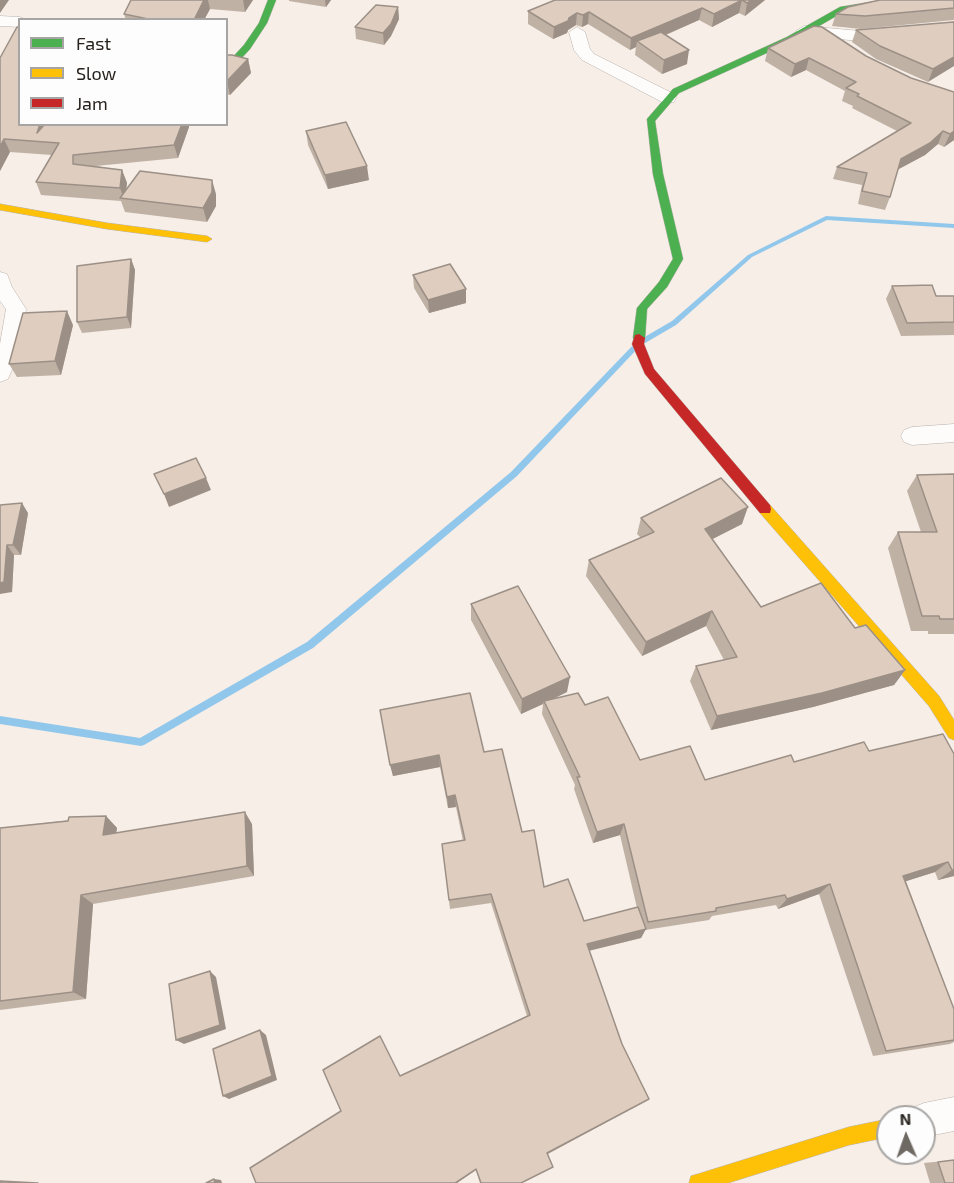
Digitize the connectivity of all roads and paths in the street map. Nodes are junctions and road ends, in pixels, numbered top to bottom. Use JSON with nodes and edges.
{"nodes":[{"id":1,"x":272,"y":0,"type":"edge"},
{"id":2,"x":898,"y":0,"type":"edge"},
{"id":3,"x":854,"y":3,"type":"edge"},
{"id":4,"x":0,"y":21,"type":"edge"},
{"id":5,"x":18,"y":22,"type":"edge"},
{"id":6,"x":954,"y":27,"type":"edge"},
{"id":7,"x":804,"y":31,"type":"junction"},
{"id":8,"x":577,"y":32,"type":"dead end"},
{"id":9,"x":825,"y":33,"type":"junction"},
{"id":10,"x":848,"y":50,"type":"edge"},
{"id":11,"x":228,"y":61,"type":"edge"},
{"id":12,"x":668,"y":98,"type":"junction"},
{"id":13,"x":0,"y":207,"type":"edge"},
{"id":14,"x":207,"y":239,"type":"dead end"},
{"id":15,"x":0,"y":279,"type":"edge"},
{"id":16,"x":0,"y":374,"type":"edge"},
{"id":17,"x":954,"y":433,"type":"edge"},
{"id":18,"x":912,"y":436,"type":"dead end"},
{"id":19,"x":954,"y":733,"type":"edge"},
{"id":20,"x":954,"y":1114,"type":"edge"},
{"id":21,"x":936,"y":1118,"type":"edge"},
{"id":22,"x":876,"y":1130,"type":"edge"},
{"id":23,"x":698,"y":1183,"type":"edge"}],
"edges":[{"from":1,"to":11,"type":"street"},
{"from":2,"to":3,"type":"street"},
{"from":3,"to":7,"type":"street"},
{"from":4,"to":5,"type":"street"},
{"from":6,"to":9,"type":"street"},
{"from":7,"to":9,"type":"street"},
{"from":7,"to":12,"type":"street"},
{"from":8,"to":12,"type":"street"},
{"from":9,"to":10,"type":"street"},
{"from":12,"to":19,"type":"street"},
{"from":13,"to":14,"type":"street"},
{"from":15,"to":16,"type":"street"},
{"from":17,"to":18,"type":"street"},
{"from":20,"to":21,"type":"street"},
{"from":22,"to":23,"type":"street"}]}
